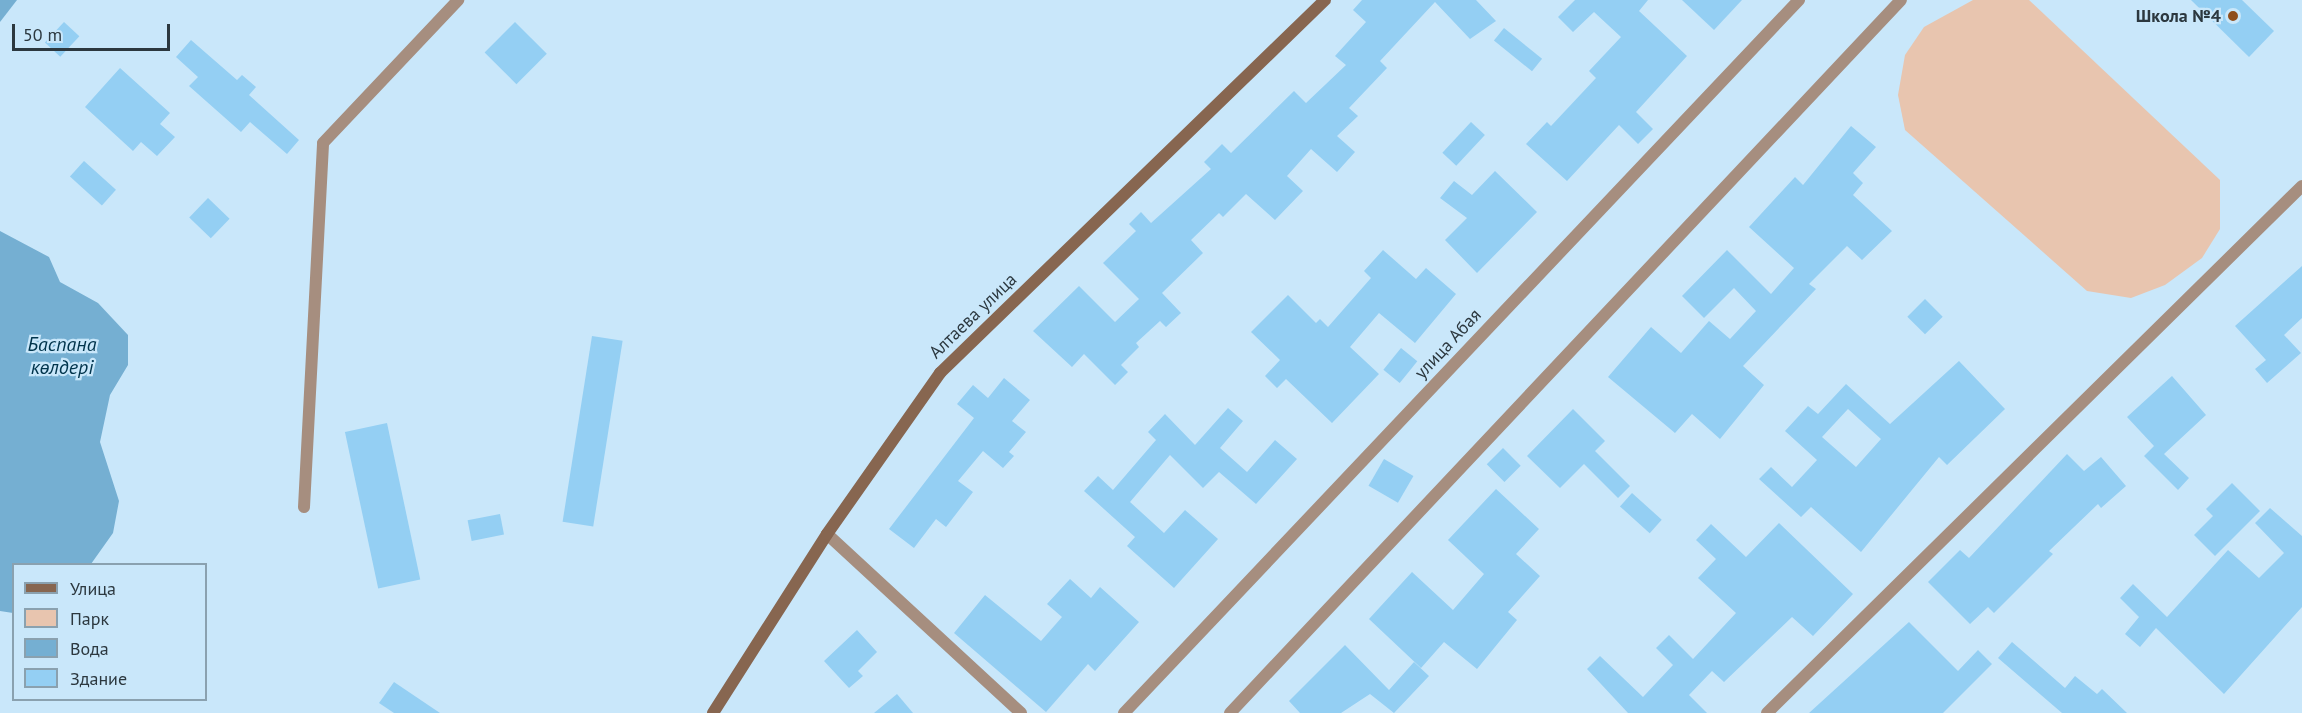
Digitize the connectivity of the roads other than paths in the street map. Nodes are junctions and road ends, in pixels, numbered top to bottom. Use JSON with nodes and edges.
{"nodes":[{"id":1,"x":458,"y":0,"type":"edge"},
{"id":2,"x":1325,"y":0,"type":"edge"},
{"id":3,"x":1798,"y":0,"type":"edge"},
{"id":4,"x":1901,"y":0,"type":"edge"},
{"id":5,"x":2302,"y":186,"type":"edge"},
{"id":6,"x":304,"y":507,"type":"dead end"},
{"id":7,"x":827,"y":534,"type":"junction"},
{"id":8,"x":713,"y":713,"type":"edge"},
{"id":9,"x":1021,"y":713,"type":"edge"},
{"id":10,"x":1124,"y":713,"type":"edge"},
{"id":11,"x":1230,"y":713,"type":"edge"},
{"id":12,"x":1767,"y":713,"type":"edge"}],
"edges":[{"from":1,"to":6,"type":"street"},
{"from":2,"to":7,"type":"main road","name":"Алтаева улица"},
{"from":3,"to":10,"type":"street","name":"улица Абая"},
{"from":4,"to":11,"type":"street"},
{"from":5,"to":12,"type":"street"},
{"from":7,"to":8,"type":"main road","name":"Алтаева улица"},
{"from":7,"to":9,"type":"street"}]}
